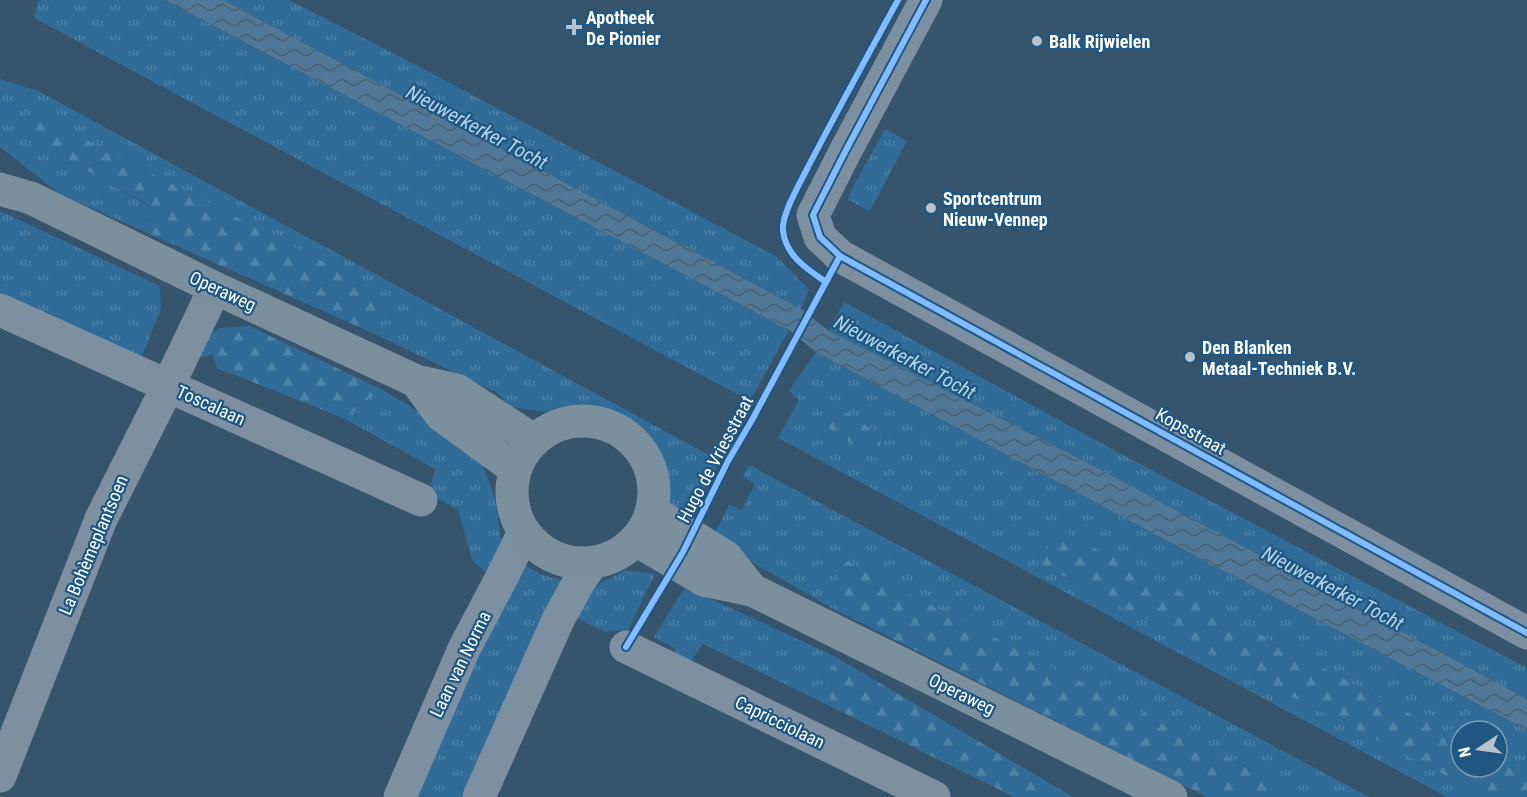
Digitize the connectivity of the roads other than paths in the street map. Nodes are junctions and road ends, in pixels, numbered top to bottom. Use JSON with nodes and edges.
{"nodes":[{"id":1,"x":926,"y":0,"type":"edge"},
{"id":2,"x":0,"y":170,"type":"edge"},
{"id":3,"x":0,"y":189,"type":"edge"},
{"id":4,"x":31,"y":198,"type":"junction"},
{"id":5,"x":215,"y":288,"type":"junction"},
{"id":6,"x":0,"y":310,"type":"edge"},
{"id":7,"x":416,"y":381,"type":"junction"},
{"id":8,"x":168,"y":386,"type":"junction"},
{"id":9,"x":533,"y":440,"type":"junction"},
{"id":10,"x":515,"y":469,"type":"junction"},
{"id":11,"x":421,"y":500,"type":"dead end"},
{"id":12,"x":652,"y":511,"type":"junction"},
{"id":13,"x":524,"y":532,"type":"junction"},
{"id":14,"x":636,"y":540,"type":"junction"},
{"id":15,"x":592,"y":563,"type":"junction"},
{"id":16,"x":752,"y":590,"type":"junction"},
{"id":17,"x":1527,"y":633,"type":"edge"},
{"id":18,"x":626,"y":647,"type":"dead end"},
{"id":19,"x":0,"y":776,"type":"edge"},
{"id":20,"x":923,"y":795,"type":"edge"},
{"id":21,"x":399,"y":797,"type":"edge"},
{"id":22,"x":479,"y":797,"type":"edge"},
{"id":23,"x":1171,"y":797,"type":"edge"}],
"edges":[{"from":1,"to":17,"type":"street","name":"Kopsstraat"},
{"from":2,"to":4,"type":"main road","name":"Operaweg"},
{"from":3,"to":4,"type":"main road","name":"Operaweg"},
{"from":4,"to":5,"type":"main road","name":"Operaweg"},
{"from":5,"to":7,"type":"main road","name":"Operaweg"},
{"from":5,"to":8,"type":"street","name":"La Bohèmeplantsoen"},
{"from":6,"to":8,"type":"street","name":"Toscalaan"},
{"from":7,"to":9,"type":"main road","name":"Operaweg"},
{"from":7,"to":10,"type":"main road","name":"Operaweg"},
{"from":8,"to":11,"type":"street","name":"Toscalaan"},
{"from":8,"to":19,"type":"street","name":"La Bohèmeplantsoen"},
{"from":9,"to":10,"type":"main road"},
{"from":9,"to":12,"type":"main road"},
{"from":10,"to":13,"type":"main road"},
{"from":12,"to":14,"type":"main road"},
{"from":12,"to":16,"type":"main road","name":"Operaweg"},
{"from":13,"to":15,"type":"main road"},
{"from":13,"to":21,"type":"street","name":"Laan van Norma"},
{"from":14,"to":15,"type":"main road"},
{"from":14,"to":16,"type":"main road","name":"Operaweg"},
{"from":15,"to":22,"type":"street"},
{"from":16,"to":23,"type":"main road","name":"Operaweg"},
{"from":18,"to":20,"type":"street","name":"Capricciolaan"}]}
